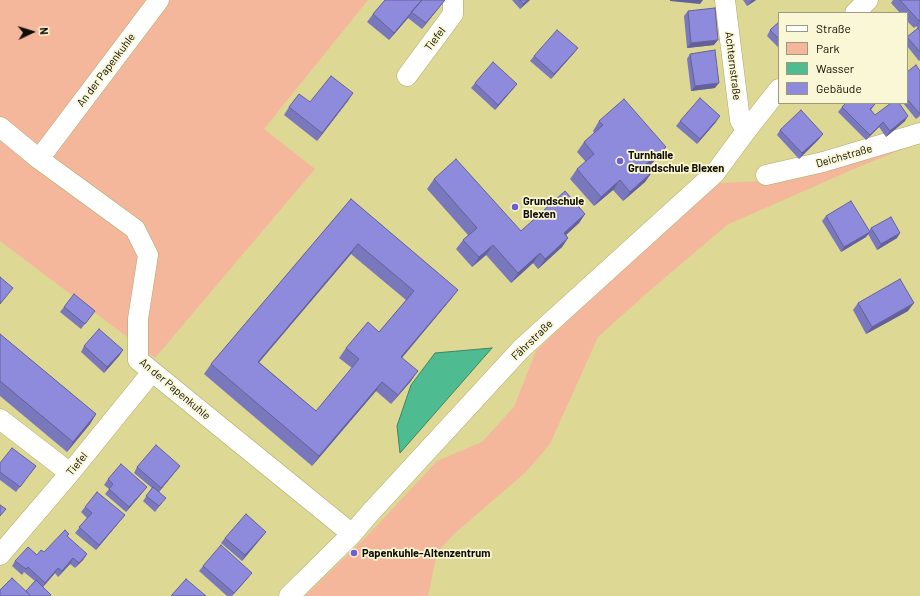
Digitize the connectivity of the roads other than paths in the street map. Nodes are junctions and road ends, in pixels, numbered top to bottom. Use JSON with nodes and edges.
{"nodes":[{"id":1,"x":159,"y":0,"type":"edge"},
{"id":2,"x":453,"y":0,"type":"edge"},
{"id":3,"x":725,"y":0,"type":"edge"},
{"id":4,"x":868,"y":0,"type":"edge"},
{"id":5,"x":856,"y":12,"type":"edge"},
{"id":6,"x":407,"y":76,"type":"dead end"},
{"id":7,"x":778,"y":90,"type":"edge"},
{"id":8,"x":0,"y":127,"type":"edge"},
{"id":9,"x":746,"y":130,"type":"junction"},
{"id":10,"x":920,"y":133,"type":"edge"},
{"id":11,"x":39,"y":159,"type":"junction"},
{"id":12,"x":766,"y":175,"type":"dead end"},
{"id":13,"x":152,"y":372,"type":"junction"},
{"id":14,"x":0,"y":419,"type":"edge"},
{"id":15,"x":70,"y":473,"type":"junction"},
{"id":16,"x":352,"y":534,"type":"junction"},
{"id":17,"x":0,"y":555,"type":"edge"},
{"id":18,"x":289,"y":596,"type":"edge"}],
"edges":[{"from":1,"to":11,"type":"street","name":"An der Papenkuhle"},
{"from":2,"to":6,"type":"street","name":"Tiefel"},
{"from":3,"to":9,"type":"street","name":"Achternstraße"},
{"from":4,"to":5,"type":"street"},
{"from":7,"to":9,"type":"street","name":"Fährstraße"},
{"from":8,"to":11,"type":"street","name":"An der Papenkuhle"},
{"from":9,"to":16,"type":"street","name":"Fährstraße"},
{"from":10,"to":12,"type":"street","name":"Deichstraße"},
{"from":11,"to":13,"type":"street","name":"An der Papenkuhle"},
{"from":13,"to":15,"type":"street","name":"Tiefel"},
{"from":13,"to":16,"type":"street","name":"An der Papenkuhle"},
{"from":14,"to":15,"type":"street"},
{"from":15,"to":17,"type":"street","name":"Tiefel"},
{"from":16,"to":18,"type":"street","name":"Fährstraße"}]}
